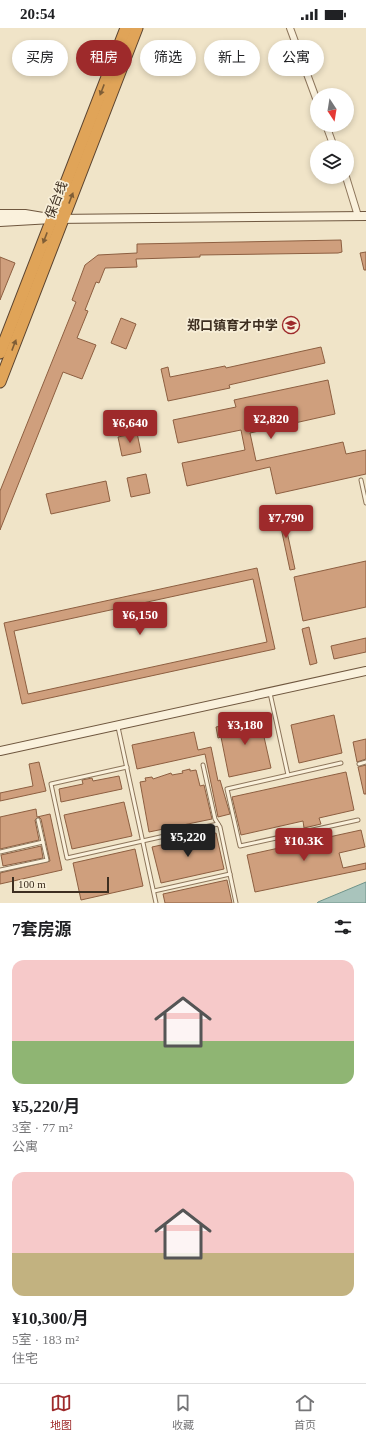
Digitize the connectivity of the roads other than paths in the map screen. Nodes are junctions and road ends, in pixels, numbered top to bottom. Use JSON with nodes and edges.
{"nodes":[{"id":1,"x":126,"y":28,"type":"edge"},
{"id":2,"x":137,"y":28,"type":"edge"},
{"id":3,"x":290,"y":28,"type":"edge"},
{"id":4,"x":312,"y":88,"type":"edge"},
{"id":5,"x":349,"y":184,"type":"edge"},
{"id":6,"x":0,"y":214,"type":"edge"},
{"id":7,"x":362,"y":216,"type":"edge"},
{"id":8,"x":58,"y":219,"type":"junction"},
{"id":9,"x":0,"y":222,"type":"edge"},
{"id":10,"x":0,"y":353,"type":"edge"},
{"id":11,"x":0,"y":382,"type":"edge"},
{"id":12,"x":361,"y":480,"type":"dead end"},
{"id":13,"x":366,"y":503,"type":"edge"},
{"id":14,"x":366,"y":671,"type":"edge"},
{"id":15,"x":269,"y":692,"type":"junction"},
{"id":16,"x":118,"y":725,"type":"junction"},
{"id":17,"x":0,"y":751,"type":"edge"},
{"id":18,"x":366,"y":762,"type":"edge"},
{"id":19,"x":341,"y":764,"type":"dead end"},
{"id":20,"x":359,"y":764,"type":"dead end"},
{"id":21,"x":203,"y":765,"type":"dead end"},
{"id":22,"x":127,"y":767,"type":"junction"},
{"id":23,"x":288,"y":775,"type":"junction"},
{"id":24,"x":38,"y":820,"type":"dead end"},
{"id":25,"x":358,"y":820,"type":"dead end"},
{"id":26,"x":218,"y":824,"type":"junction"},
{"id":27,"x":143,"y":841,"type":"junction"},
{"id":28,"x":43,"y":842,"type":"junction"},
{"id":29,"x":0,"y":852,"type":"edge"},
{"id":30,"x":0,"y":870,"type":"edge"},
{"id":31,"x":230,"y":874,"type":"junction"},
{"id":32,"x":154,"y":891,"type":"junction"},
{"id":33,"x":156,"y":903,"type":"edge"},
{"id":34,"x":236,"y":903,"type":"edge"}],
"edges":[{"from":1,"to":8,"type":"highway","name":"保台线","one_way":true},
{"from":8,"to":2,"type":"highway","name":"保台线","one_way":true},
{"from":3,"to":4,"type":"street"},
{"from":5,"to":7,"type":"street"},
{"from":6,"to":8,"type":"street"},
{"from":7,"to":8,"type":"street"},
{"from":8,"to":9,"type":"street"},
{"from":8,"to":10,"type":"highway","name":"保台线","one_way":true},
{"from":11,"to":8,"type":"highway","name":"保台线","one_way":true},
{"from":12,"to":13,"type":"lane"},
{"from":14,"to":15,"type":"street"},
{"from":15,"to":16,"type":"street"},
{"from":15,"to":23,"type":"lane"},
{"from":16,"to":17,"type":"street"},
{"from":16,"to":22,"type":"lane"},
{"from":18,"to":20,"type":"lane"},
{"from":19,"to":23,"type":"lane"},
{"from":21,"to":26,"type":"lane"},
{"from":22,"to":27,"type":"lane"},
{"from":22,"to":27,"type":"lane"},
{"from":23,"to":25,"type":"lane"},
{"from":24,"to":28,"type":"lane"},
{"from":26,"to":27,"type":"lane"},
{"from":26,"to":31,"type":"lane"},
{"from":27,"to":32,"type":"lane"},
{"from":28,"to":29,"type":"lane"},
{"from":28,"to":30,"type":"lane"},
{"from":31,"to":32,"type":"lane"},
{"from":31,"to":34,"type":"lane"},
{"from":32,"to":33,"type":"lane"}]}
